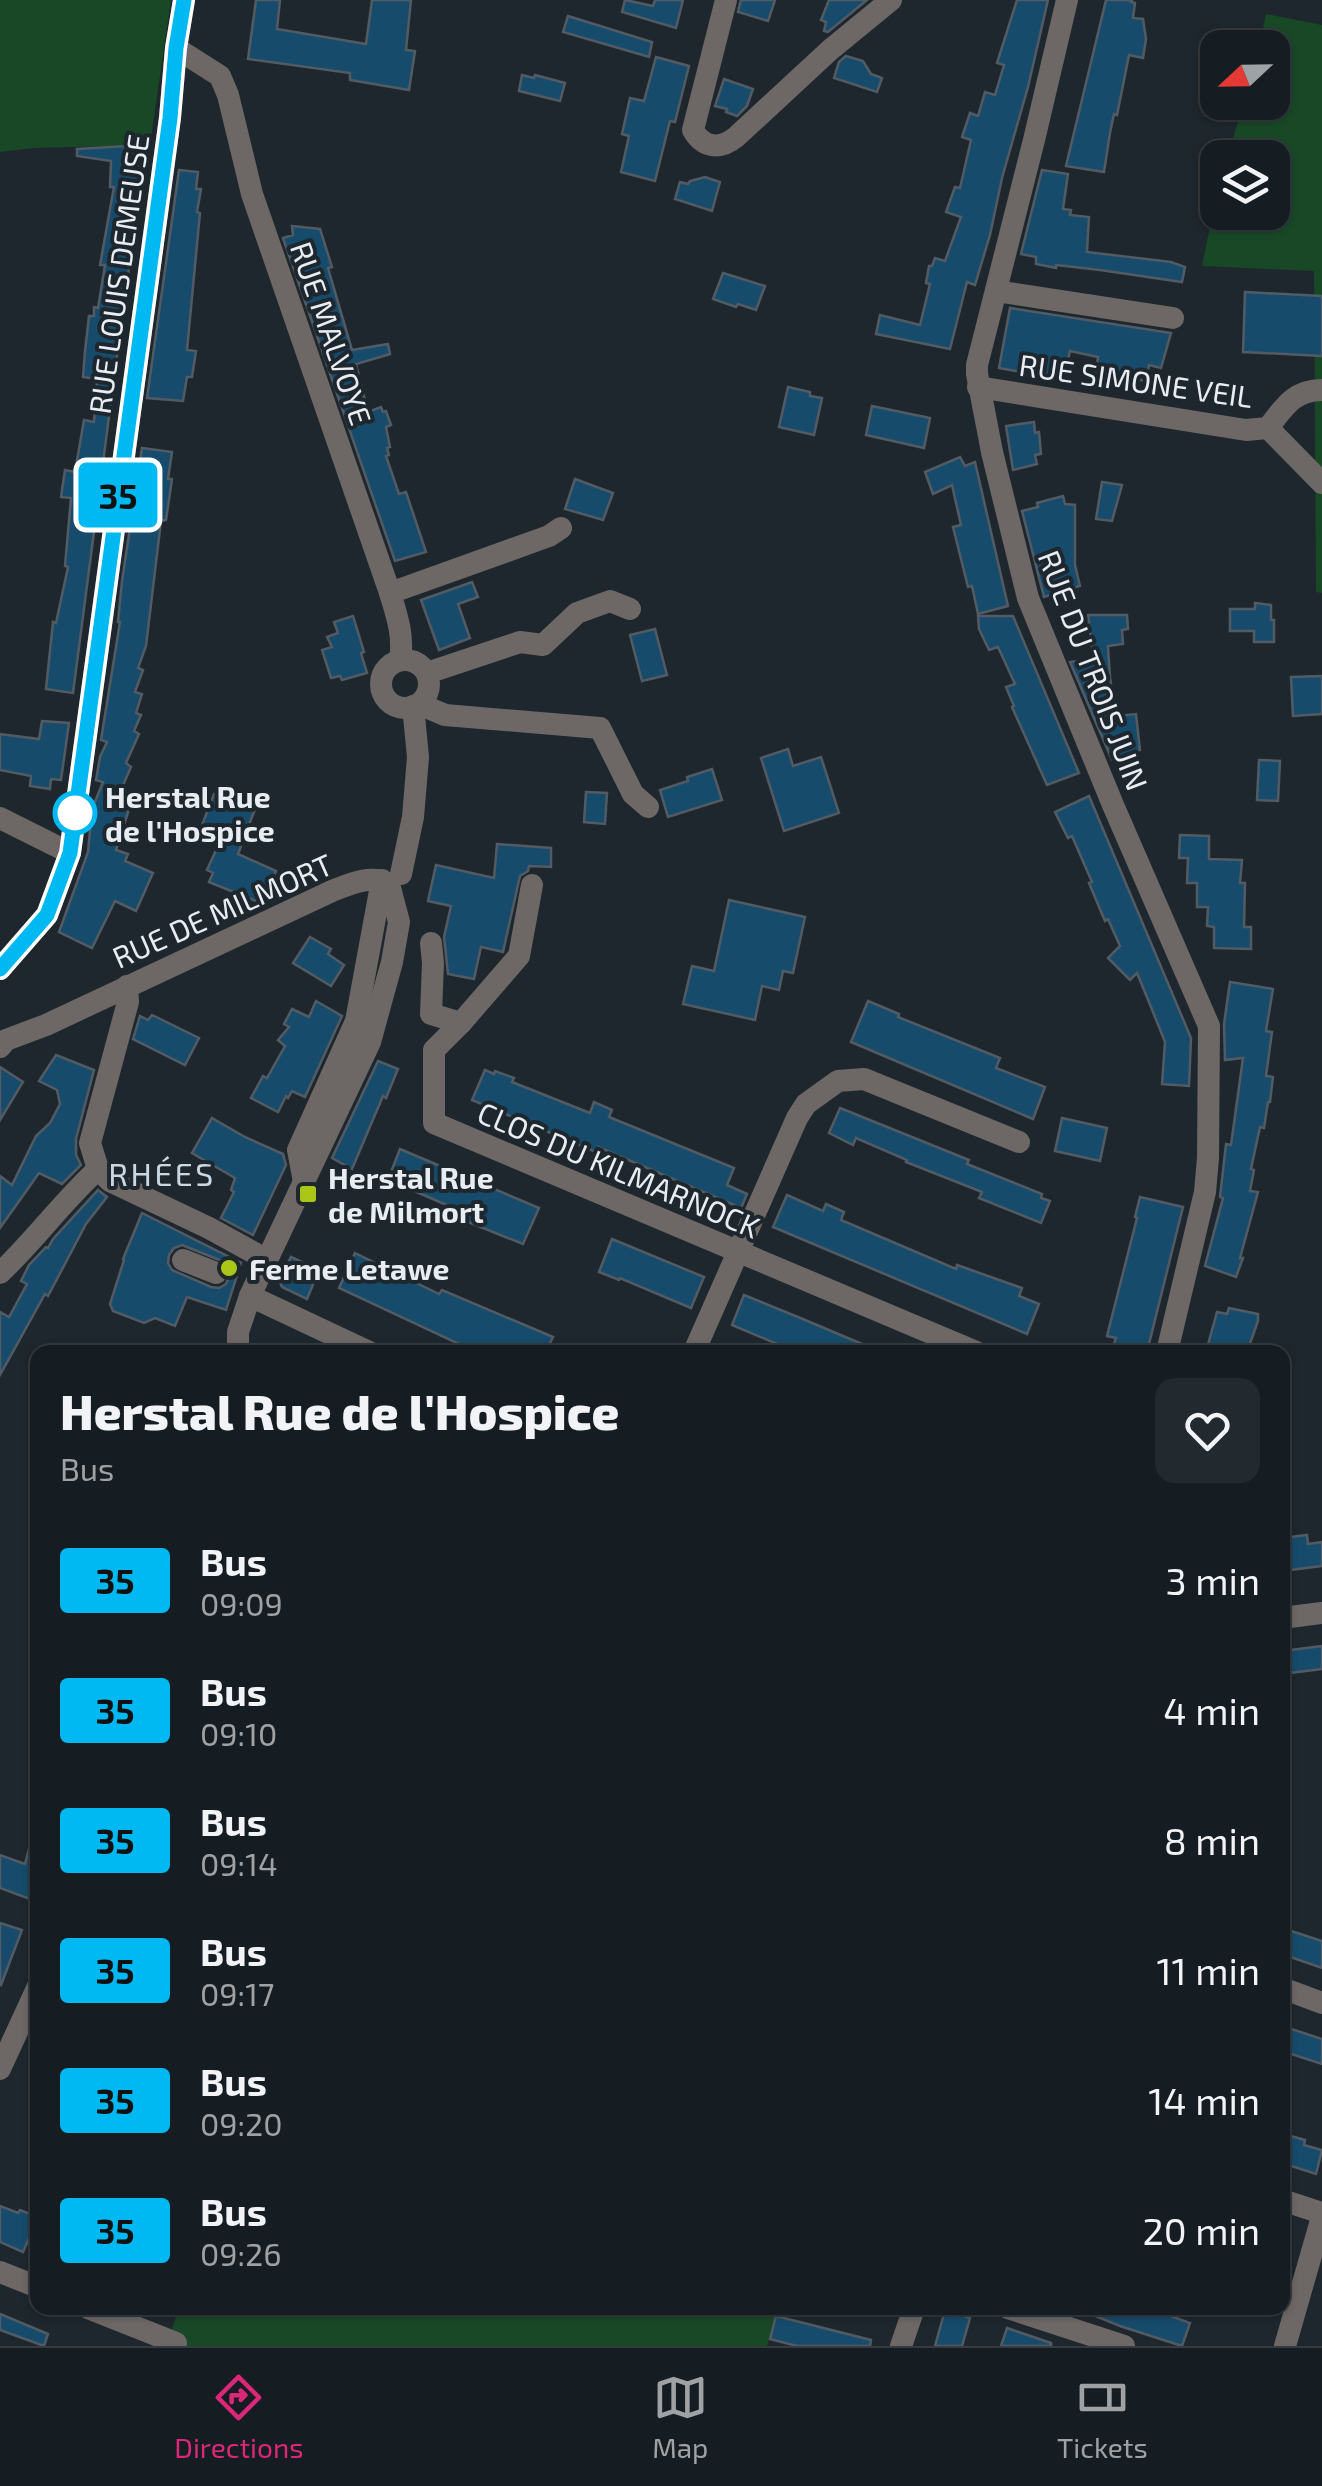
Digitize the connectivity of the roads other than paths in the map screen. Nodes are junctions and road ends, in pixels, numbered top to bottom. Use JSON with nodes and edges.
{"nodes":[{"id":1,"x":184,"y":0,"type":"edge"},
{"id":2,"x":726,"y":0,"type":"edge"},
{"id":3,"x":891,"y":0,"type":"edge"},
{"id":4,"x":1067,"y":0,"type":"edge"},
{"id":5,"x":176,"y":48,"type":"junction"},
{"id":6,"x":996,"y":291,"type":"junction"},
{"id":7,"x":1173,"y":318,"type":"dead end"},
{"id":8,"x":978,"y":387,"type":"junction"},
{"id":9,"x":1322,"y":390,"type":"edge"},
{"id":10,"x":1268,"y":428,"type":"junction"},
{"id":11,"x":1322,"y":482,"type":"edge"},
{"id":12,"x":562,"y":528,"type":"dead end"},
{"id":13,"x":390,"y":593,"type":"junction"},
{"id":14,"x":630,"y":609,"type":"dead end"},
{"id":15,"x":400,"y":660,"type":"junction"},
{"id":16,"x":427,"y":672,"type":"junction"},
{"id":17,"x":416,"y":705,"type":"junction"},
{"id":18,"x":648,"y":807,"type":"dead end"},
{"id":19,"x":0,"y":818,"type":"edge"},
{"id":20,"x":70,"y":853,"type":"junction"},
{"id":21,"x":392,"y":877,"type":"junction"},
{"id":22,"x":532,"y":885,"type":"dead end"},
{"id":23,"x":431,"y":943,"type":"dead end"},
{"id":24,"x":0,"y":969,"type":"edge"},
{"id":25,"x":127,"y":986,"type":"junction"},
{"id":26,"x":461,"y":1023,"type":"junction"},
{"id":27,"x":2,"y":1042,"type":"edge"},
{"id":28,"x":1019,"y":1142,"type":"dead end"},
{"id":29,"x":98,"y":1169,"type":"junction"},
{"id":30,"x":739,"y":1252,"type":"junction"},
{"id":31,"x":183,"y":1260,"type":"dead end"},
{"id":32,"x":267,"y":1260,"type":"junction"},
{"id":33,"x":0,"y":1273,"type":"edge"},
{"id":34,"x":239,"y":1284,"type":"junction"},
{"id":35,"x":238,"y":1345,"type":"edge"},
{"id":36,"x":356,"y":1345,"type":"edge"},
{"id":37,"x":697,"y":1345,"type":"edge"},
{"id":38,"x":959,"y":1345,"type":"edge"},
{"id":39,"x":1169,"y":1345,"type":"edge"},
{"id":40,"x":1322,"y":1613,"type":"edge"},
{"id":41,"x":1290,"y":1617,"type":"edge"},
{"id":42,"x":1290,"y":1991,"type":"edge"},
{"id":43,"x":1322,"y":2003,"type":"edge"},
{"id":44,"x":27,"y":2037,"type":"edge"},
{"id":45,"x":0,"y":2069,"type":"edge"},
{"id":46,"x":1290,"y":2203,"type":"edge"},
{"id":47,"x":1322,"y":2215,"type":"edge"},
{"id":48,"x":0,"y":2272,"type":"edge"},
{"id":49,"x":30,"y":2284,"type":"edge"},
{"id":50,"x":106,"y":2315,"type":"edge"},
{"id":51,"x":912,"y":2315,"type":"edge"},
{"id":52,"x":1029,"y":2315,"type":"edge"},
{"id":53,"x":176,"y":2343,"type":"dead end"},
{"id":54,"x":901,"y":2346,"type":"edge"},
{"id":55,"x":1124,"y":2346,"type":"edge"},
{"id":56,"x":1286,"y":2346,"type":"edge"}],
"edges":[{"from":1,"to":5,"type":"street","name":"RUE LOUIS DEMEUSE"},
{"from":2,"to":3,"type":"street"},
{"from":4,"to":6,"type":"street","name":"RUE DU TROIS JUIN"},
{"from":5,"to":13,"type":"street","name":"RUE MALVOYE"},
{"from":5,"to":20,"type":"street","name":"RUE LOUIS DEMEUSE"},
{"from":6,"to":7,"type":"street"},
{"from":6,"to":8,"type":"street","name":"RUE DU TROIS JUIN"},
{"from":8,"to":10,"type":"street","name":"RUE SIMONE VEIL"},
{"from":8,"to":39,"type":"street","name":"RUE DU TROIS JUIN"},
{"from":9,"to":10,"type":"street"},
{"from":10,"to":11,"type":"street","name":"RUE SIMONE VEIL"},
{"from":12,"to":13,"type":"street"},
{"from":13,"to":15,"type":"street","name":"RUE MALVOYE"},
{"from":14,"to":16,"type":"street"},
{"from":15,"to":16,"type":"street"},
{"from":15,"to":17,"type":"street","name":"RUE MALVOYE"},
{"from":16,"to":17,"type":"street"},
{"from":17,"to":18,"type":"street"},
{"from":17,"to":21,"type":"street"},
{"from":19,"to":20,"type":"street"},
{"from":20,"to":24,"type":"street"},
{"from":21,"to":25,"type":"street","name":"RUE DE MILMORT"},
{"from":21,"to":32,"type":"street","name":"RUE DE MILMORT"},
{"from":22,"to":26,"type":"street","name":"CLOS DU KILMARNOCK"},
{"from":23,"to":26,"type":"street"},
{"from":25,"to":27,"type":"street","name":"RUE DE MILMORT"},
{"from":25,"to":29,"type":"street"},
{"from":26,"to":30,"type":"street","name":"CLOS DU KILMARNOCK"},
{"from":28,"to":30,"type":"street"},
{"from":29,"to":32,"type":"street"},
{"from":29,"to":33,"type":"street"},
{"from":30,"to":37,"type":"street"},
{"from":30,"to":38,"type":"street","name":"CLOS DU KILMARNOCK"},
{"from":31,"to":34,"type":"street"},
{"from":32,"to":34,"type":"street","name":"RUE DE MILMORT"},
{"from":34,"to":35,"type":"street","name":"RUE DE MILMORT"},
{"from":34,"to":36,"type":"street"},
{"from":40,"to":41,"type":"street"},
{"from":42,"to":43,"type":"street"},
{"from":44,"to":45,"type":"street"},
{"from":46,"to":47,"type":"street"},
{"from":47,"to":56,"type":"street"},
{"from":48,"to":49,"type":"street"},
{"from":50,"to":53,"type":"street"},
{"from":51,"to":54,"type":"street"},
{"from":52,"to":55,"type":"street"}]}
